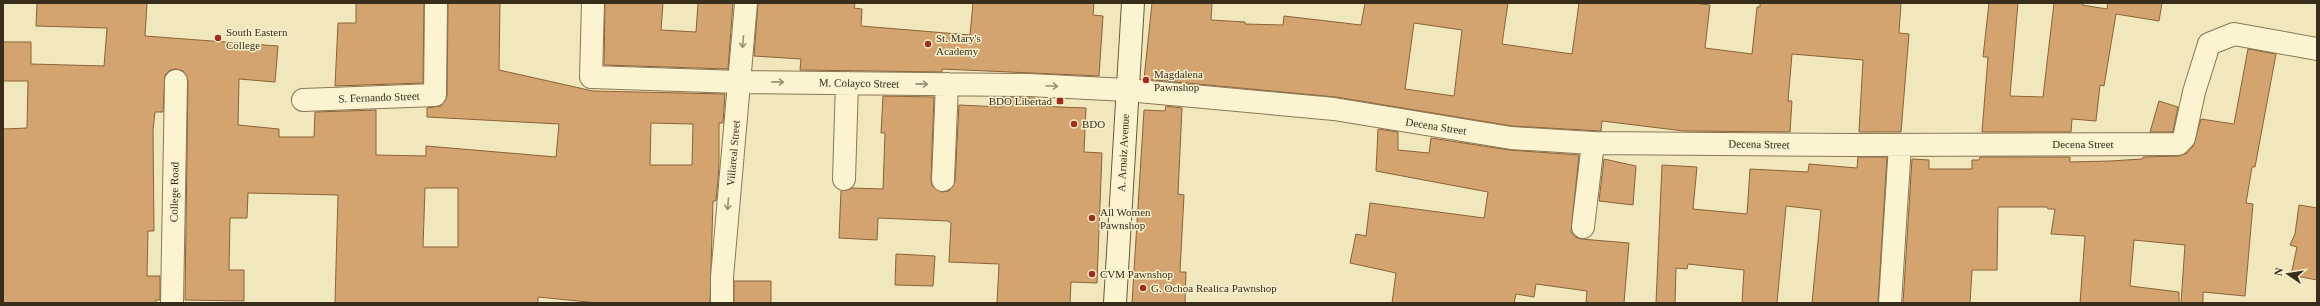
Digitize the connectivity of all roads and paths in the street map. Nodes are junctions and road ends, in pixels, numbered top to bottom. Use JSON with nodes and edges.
{"nodes":[{"id":1,"x":436,"y":3,"type":"edge"},
{"id":2,"x":593,"y":3,"type":"edge"},
{"id":3,"x":746,"y":3,"type":"edge"},
{"id":4,"x":1133,"y":3,"type":"edge"},
{"id":5,"x":2317,"y":49,"type":"edge"},
{"id":6,"x":176,"y":81,"type":"dead end"},
{"id":7,"x":739,"y":82,"type":"junction"},
{"id":8,"x":847,"y":83,"type":"junction"},
{"id":9,"x":947,"y":84,"type":"junction"},
{"id":10,"x":1126,"y":90,"type":"junction"},
{"id":11,"x":303,"y":100,"type":"dead end"},
{"id":12,"x":1593,"y":143,"type":"junction"},
{"id":13,"x":1900,"y":145,"type":"junction"},
{"id":14,"x":844,"y":179,"type":"dead end"},
{"id":15,"x":943,"y":180,"type":"dead end"},
{"id":16,"x":1583,"y":227,"type":"dead end"},
{"id":17,"x":172,"y":303,"type":"edge"},
{"id":18,"x":722,"y":303,"type":"edge"},
{"id":19,"x":1115,"y":303,"type":"edge"},
{"id":20,"x":1890,"y":303,"type":"edge"}],
"edges":[{"from":1,"to":11,"type":"street","name":"S. Fernando Street"},
{"from":2,"to":7,"type":"street","name":"M. Colayco Street"},
{"from":3,"to":7,"type":"street","name":"Villareal Street","one_way":true},
{"from":4,"to":10,"type":"street","name":"A. Arnaiz Avenue"},
{"from":5,"to":13,"type":"street","name":"Decena Street"},
{"from":6,"to":17,"type":"street","name":"College Road"},
{"from":7,"to":8,"type":"street","name":"M. Colayco Street","one_way":true},
{"from":7,"to":18,"type":"street","name":"Villareal Street","one_way":true},
{"from":8,"to":9,"type":"street","name":"M. Colayco Street","one_way":true},
{"from":8,"to":14,"type":"street"},
{"from":9,"to":10,"type":"street","name":"M. Colayco Street","one_way":true},
{"from":9,"to":15,"type":"street"},
{"from":10,"to":12,"type":"street","name":"Decena Street"},
{"from":10,"to":19,"type":"street","name":"A. Arnaiz Avenue"},
{"from":12,"to":13,"type":"street","name":"Decena Street"},
{"from":12,"to":16,"type":"street"},
{"from":13,"to":20,"type":"street"}]}
